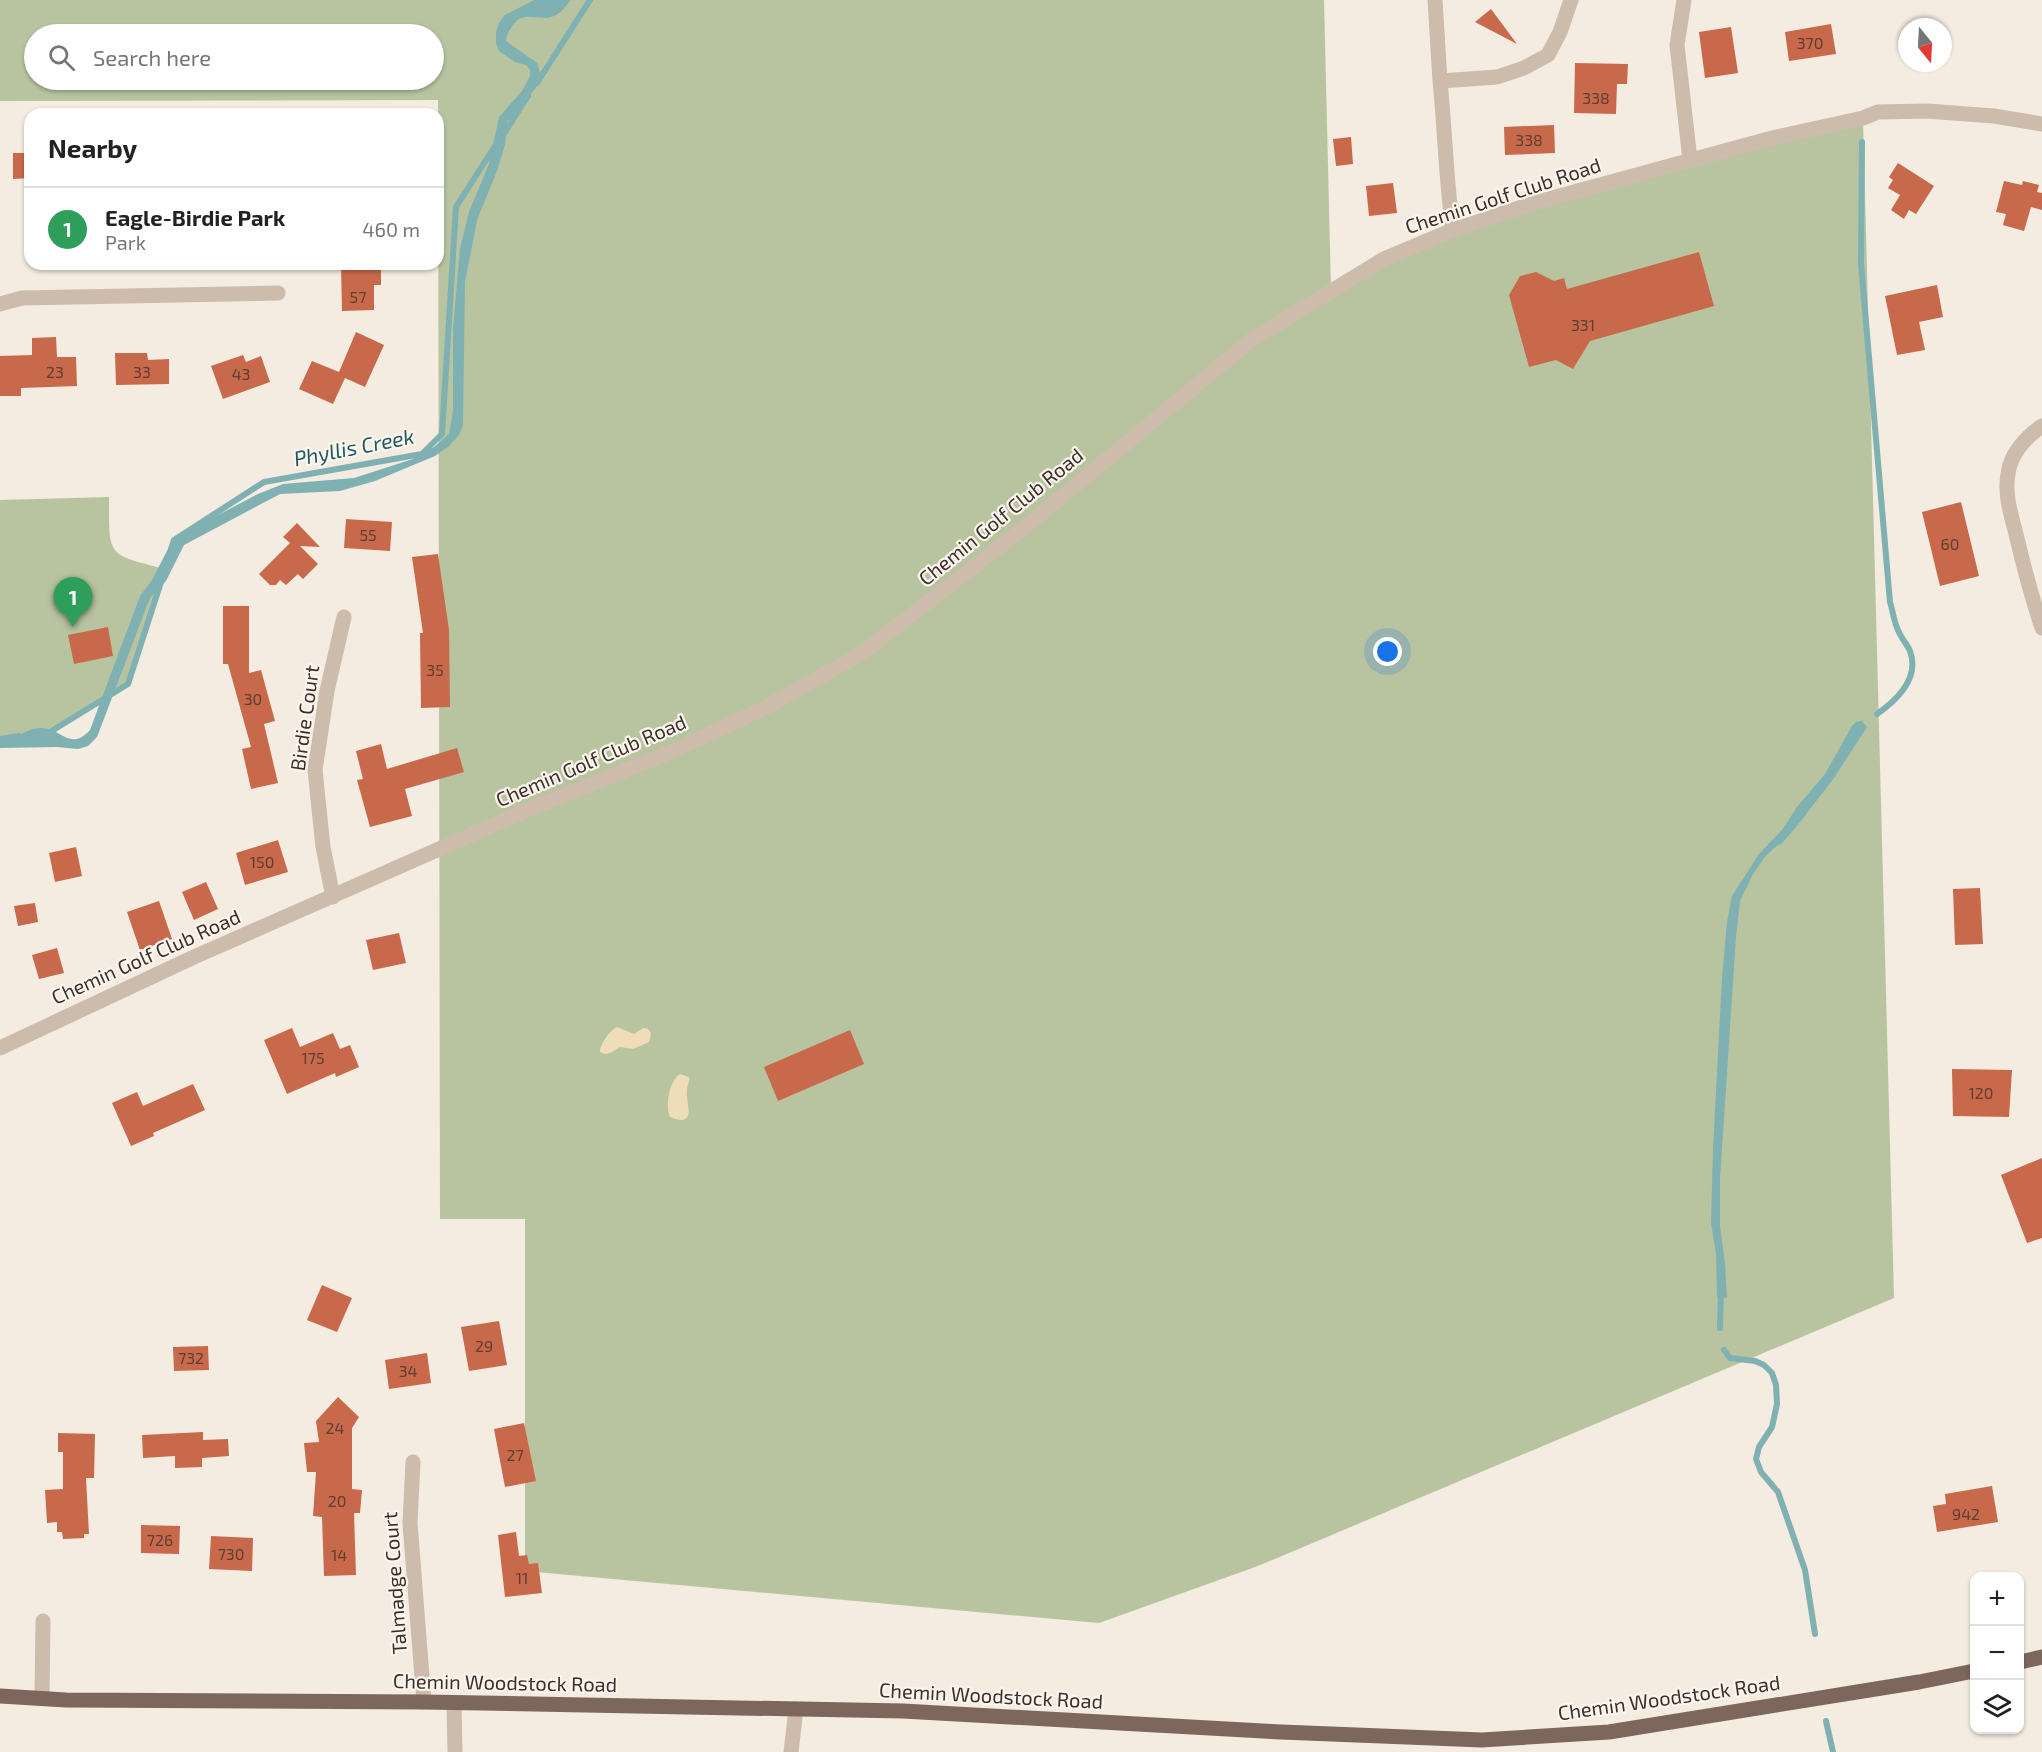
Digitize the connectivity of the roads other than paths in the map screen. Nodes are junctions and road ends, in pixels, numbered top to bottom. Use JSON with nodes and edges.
{"nodes":[{"id":1,"x":1435,"y":0,"type":"edge"},
{"id":2,"x":1571,"y":0,"type":"edge"},
{"id":3,"x":1684,"y":0,"type":"edge"},
{"id":4,"x":1440,"y":81,"type":"junction"},
{"id":5,"x":2042,"y":124,"type":"edge"},
{"id":6,"x":1690,"y":160,"type":"junction"},
{"id":7,"x":1453,"y":231,"type":"junction"},
{"id":8,"x":279,"y":293,"type":"dead end"},
{"id":9,"x":0,"y":304,"type":"edge"},
{"id":10,"x":2042,"y":426,"type":"edge"},
{"id":11,"x":344,"y":617,"type":"dead end"},
{"id":12,"x":2042,"y":628,"type":"edge"},
{"id":13,"x":333,"y":897,"type":"junction"},
{"id":14,"x":0,"y":1048,"type":"edge"},
{"id":15,"x":413,"y":1462,"type":"dead end"},
{"id":16,"x":43,"y":1621,"type":"dead end"},
{"id":17,"x":2042,"y":1658,"type":"edge"},
{"id":18,"x":2024,"y":1661,"type":"edge"},
{"id":19,"x":1970,"y":1672,"type":"edge"},
{"id":20,"x":0,"y":1696,"type":"edge"},
{"id":21,"x":42,"y":1697,"type":"junction"},
{"id":22,"x":423,"y":1702,"type":"junction"},
{"id":23,"x":454,"y":1704,"type":"junction"},
{"id":24,"x":796,"y":1709,"type":"junction"},
{"id":25,"x":455,"y":1752,"type":"edge"},
{"id":26,"x":791,"y":1752,"type":"edge"}],
"edges":[{"from":1,"to":4,"type":"street"},
{"from":2,"to":4,"type":"street"},
{"from":3,"to":6,"type":"street"},
{"from":4,"to":7,"type":"street"},
{"from":5,"to":6,"type":"street","name":"Chemin Golf Club Road"},
{"from":6,"to":7,"type":"street","name":"Chemin Golf Club Road"},
{"from":7,"to":13,"type":"street","name":"Chemin Golf Club Road"},
{"from":8,"to":9,"type":"street"},
{"from":10,"to":12,"type":"street"},
{"from":11,"to":13,"type":"street","name":"Birdie Court"},
{"from":13,"to":14,"type":"street","name":"Chemin Golf Club Road"},
{"from":15,"to":22,"type":"street","name":"Talmadge Court"},
{"from":16,"to":21,"type":"street"},
{"from":17,"to":18,"type":"main road"},
{"from":19,"to":24,"type":"main road","name":"Chemin Woodstock Road"},
{"from":20,"to":21,"type":"main road","name":"Chemin Woodstock Road"},
{"from":21,"to":22,"type":"main road","name":"Chemin Woodstock Road"},
{"from":22,"to":23,"type":"main road","name":"Chemin Woodstock Road"},
{"from":23,"to":24,"type":"main road","name":"Chemin Woodstock Road"},
{"from":23,"to":25,"type":"street"},
{"from":24,"to":26,"type":"street"}]}
